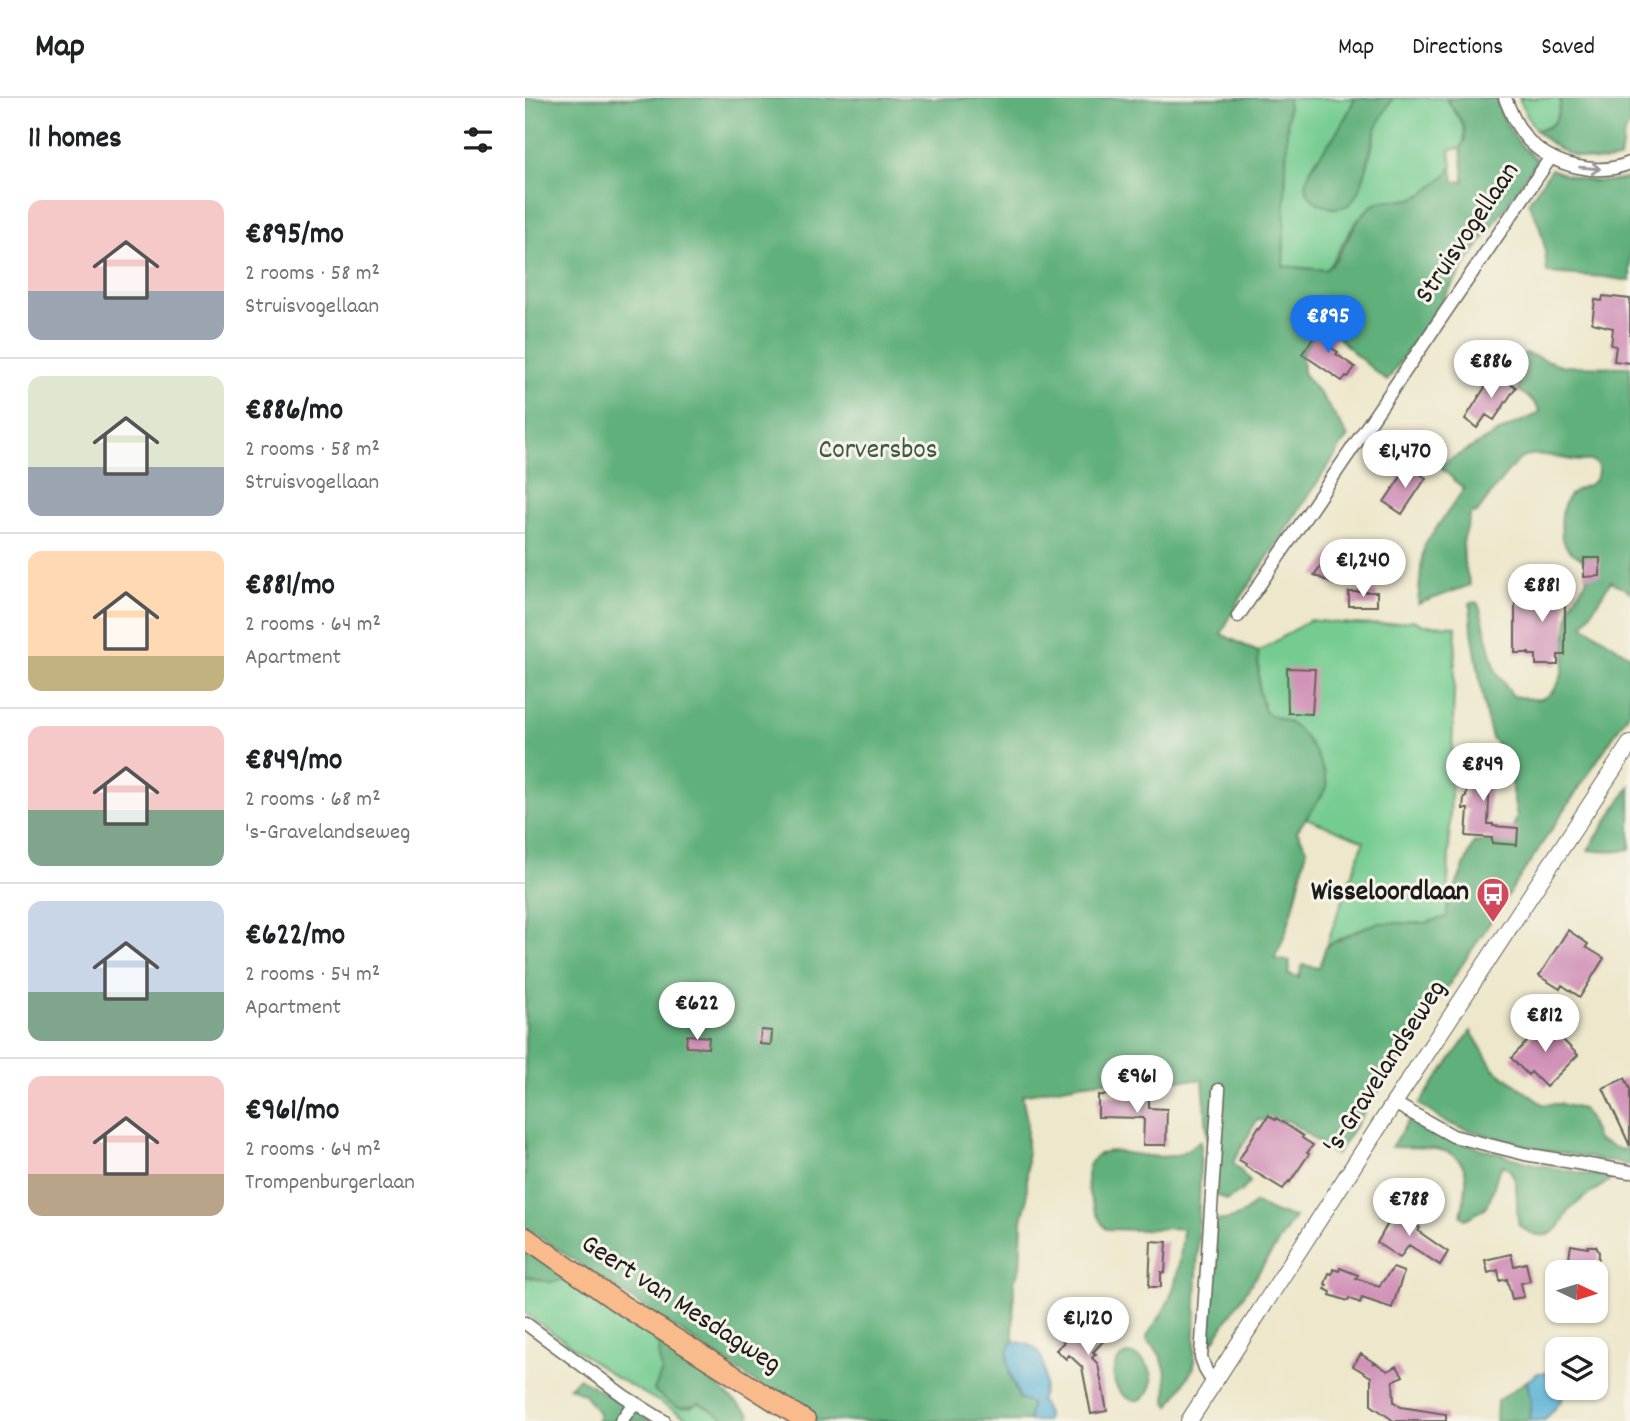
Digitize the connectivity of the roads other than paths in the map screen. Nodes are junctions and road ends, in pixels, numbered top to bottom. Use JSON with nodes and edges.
{"nodes":[{"id":1,"x":1505,"y":98,"type":"edge"},
{"id":2,"x":1551,"y":157,"type":"junction"},
{"id":3,"x":1630,"y":163,"type":"edge"},
{"id":4,"x":1238,"y":617,"type":"dead end"},
{"id":5,"x":1630,"y":744,"type":"edge"},
{"id":6,"x":1219,"y":1090,"type":"dead end"},
{"id":7,"x":1394,"y":1103,"type":"junction"},
{"id":8,"x":1630,"y":1172,"type":"edge"},
{"id":9,"x":525,"y":1237,"type":"edge"},
{"id":10,"x":525,"y":1323,"type":"edge"},
{"id":11,"x":1213,"y":1382,"type":"junction"},
{"id":12,"x":634,"y":1403,"type":"junction"},
{"id":13,"x":621,"y":1421,"type":"edge"},
{"id":14,"x":664,"y":1421,"type":"edge"},
{"id":15,"x":806,"y":1421,"type":"edge"},
{"id":16,"x":1189,"y":1421,"type":"edge"}],
"edges":[{"from":1,"to":2,"type":"street"},
{"from":2,"to":3,"type":"street","one_way":true},
{"from":2,"to":4,"type":"street","name":"Struisvogellaan"},
{"from":5,"to":7,"type":"street","name":"'s-Gravelandseweg"},
{"from":6,"to":11,"type":"street"},
{"from":7,"to":8,"type":"street"},
{"from":7,"to":11,"type":"street","name":"'s-Gravelandseweg"},
{"from":9,"to":15,"type":"main road","name":"Geert van Mesdagweg"},
{"from":10,"to":12,"type":"street"},
{"from":11,"to":16,"type":"street","name":"'s-Gravelandseweg"},
{"from":12,"to":13,"type":"street"},
{"from":12,"to":14,"type":"street"}]}
